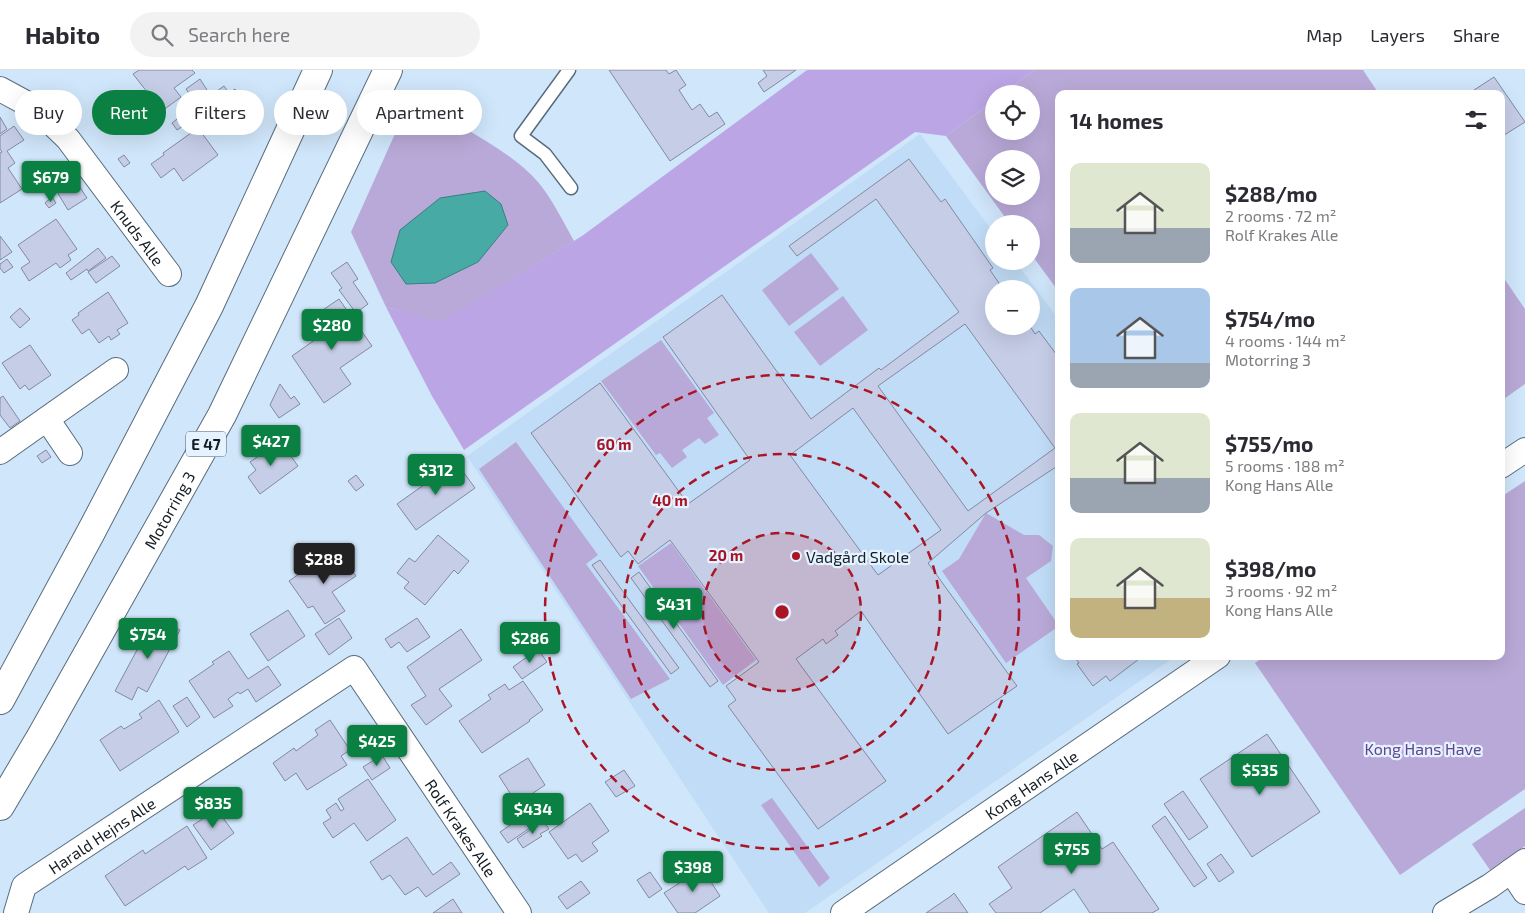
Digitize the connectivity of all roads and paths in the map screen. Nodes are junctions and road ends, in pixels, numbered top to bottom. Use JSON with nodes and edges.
{"nodes":[{"id":1,"x":318,"y":70,"type":"edge"},
{"id":2,"x":388,"y":70,"type":"edge"},
{"id":3,"x":569,"y":70,"type":"edge"},
{"id":4,"x":0,"y":89,"type":"edge"},
{"id":5,"x":570,"y":188,"type":"dead end"},
{"id":6,"x":170,"y":274,"type":"dead end"},
{"id":7,"x":116,"y":370,"type":"dead end"},
{"id":8,"x":47,"y":419,"type":"junction"},
{"id":9,"x":1525,"y":450,"type":"edge"},
{"id":10,"x":0,"y":452,"type":"edge"},
{"id":11,"x":70,"y":453,"type":"dead end"},
{"id":12,"x":1505,"y":463,"type":"edge"},
{"id":13,"x":1212,"y":660,"type":"edge"},
{"id":14,"x":354,"y":668,"type":"joint"},
{"id":15,"x":0,"y":700,"type":"edge"},
{"id":16,"x":0,"y":806,"type":"edge"},
{"id":17,"x":1518,"y":866,"type":"edge"},
{"id":18,"x":1525,"y":892,"type":"edge"},
{"id":19,"x":16,"y":913,"type":"edge"},
{"id":20,"x":519,"y":913,"type":"edge"},
{"id":21,"x":843,"y":913,"type":"edge"},
{"id":22,"x":1444,"y":913,"type":"edge"}],
"edges":[{"from":1,"to":15,"type":"highway"},
{"from":2,"to":16,"type":"highway","name":"Motorring 3","number":"E 47"},
{"from":3,"to":5,"type":"lane"},
{"from":4,"to":6,"type":"street","name":"Knuds Alle"},
{"from":7,"to":8,"type":"street"},
{"from":8,"to":10,"type":"street"},
{"from":8,"to":11,"type":"street"},
{"from":9,"to":12,"type":"street"},
{"from":13,"to":21,"type":"street","name":"Kong Hans Alle"},
{"from":14,"to":19,"type":"street","name":"Harald Hejns Alle"},
{"from":14,"to":20,"type":"street","name":"Rolf Krakes Alle"},
{"from":17,"to":18,"type":"street"},
{"from":17,"to":22,"type":"street"}]}
